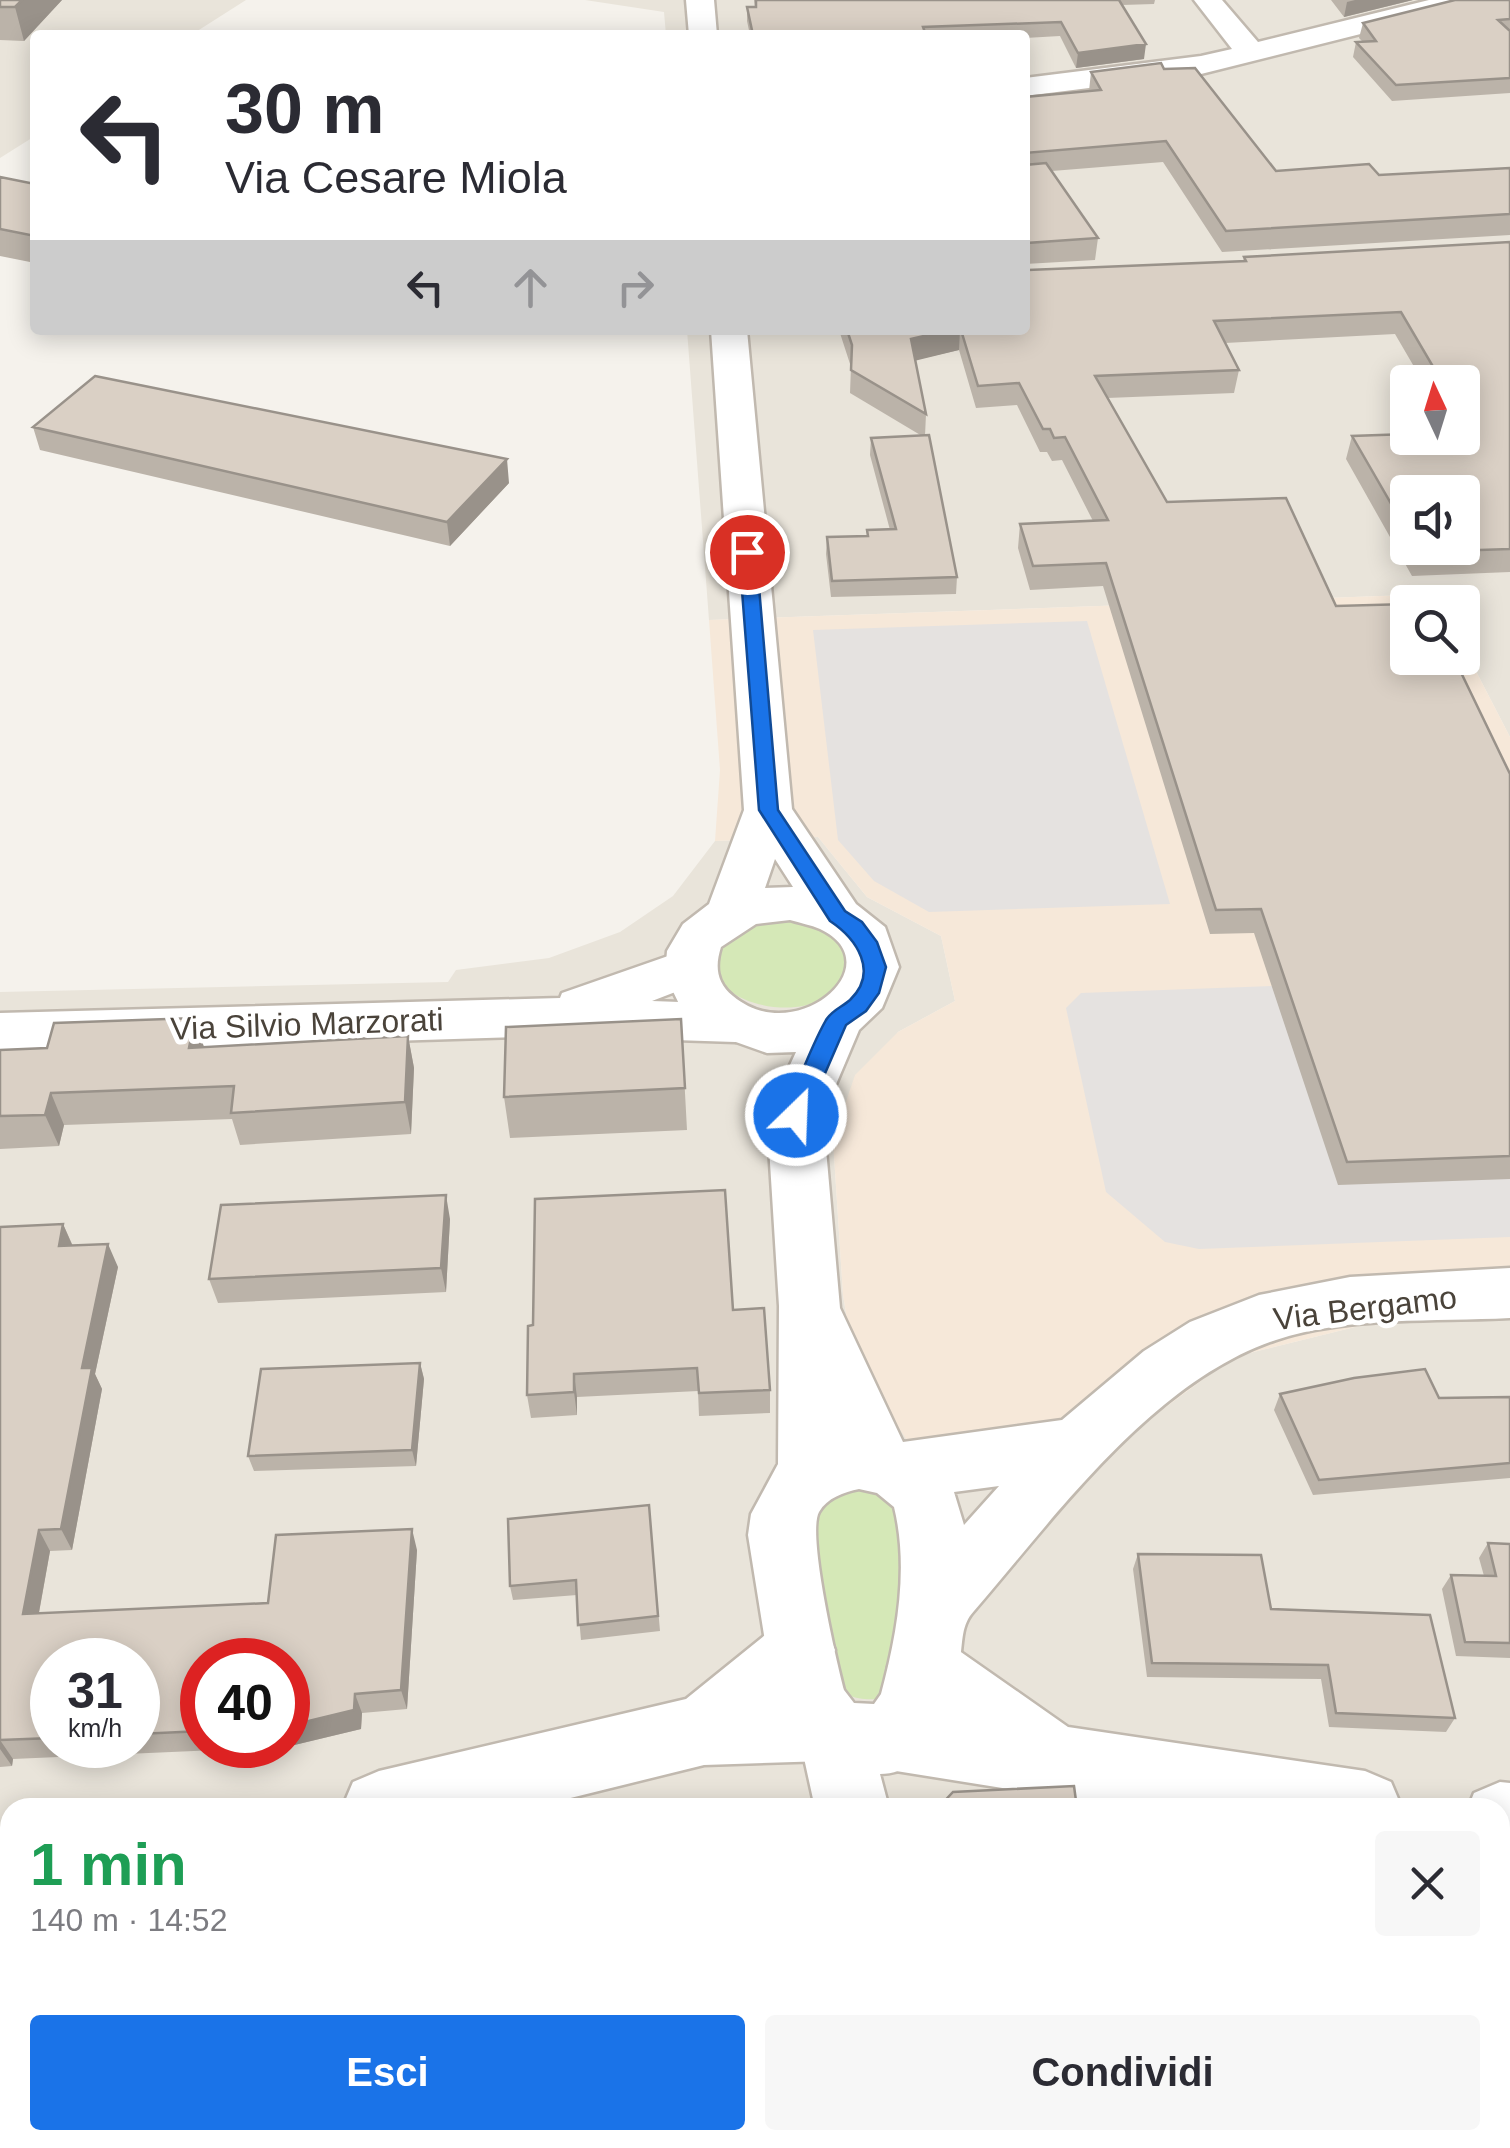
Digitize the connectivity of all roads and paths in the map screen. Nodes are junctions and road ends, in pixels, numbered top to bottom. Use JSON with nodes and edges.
{"nodes":[{"id":1,"x":700,"y":0,"type":"edge"},
{"id":2,"x":1208,"y":0,"type":"edge"},
{"id":3,"x":1462,"y":0,"type":"edge"},
{"id":4,"x":703,"y":30,"type":"edge"},
{"id":5,"x":1254,"y":54,"type":"junction"},
{"id":6,"x":1030,"y":86,"type":"edge"},
{"id":7,"x":729,"y":335,"type":"edge"},
{"id":8,"x":768,"y":810,"type":"junction"},
{"id":9,"x":731,"y":914,"type":"junction"},
{"id":10,"x":838,"y":916,"type":"junction"},
{"id":11,"x":691,"y":966,"type":"junction"},
{"id":12,"x":554,"y":1017,"type":"junction"},
{"id":13,"x":837,"y":1020,"type":"junction"},
{"id":14,"x":735,"y":1023,"type":"junction"},
{"id":15,"x":0,"y":1033,"type":"edge"},
{"id":16,"x":796,"y":1115,"type":"junction"},
{"id":17,"x":1510,"y":1293,"type":"edge"},
{"id":18,"x":809,"y":1306,"type":"junction"},
{"id":19,"x":1082,"y":1446,"type":"junction"},
{"id":20,"x":890,"y":1467,"type":"junction"},
{"id":21,"x":811,"y":1475,"type":"junction"},
{"id":22,"x":926,"y":1639,"type":"junction"},
{"id":23,"x":800,"y":1650,"type":"junction"},
{"id":24,"x":704,"y":1730,"type":"junction"},
{"id":25,"x":862,"y":1734,"type":"junction"},
{"id":26,"x":1054,"y":1761,"type":"junction"},
{"id":27,"x":421,"y":1798,"type":"edge"},
{"id":28,"x":853,"y":1798,"type":"edge"},
{"id":29,"x":872,"y":1798,"type":"edge"},
{"id":30,"x":1299,"y":1798,"type":"edge"}],
"edges":[{"from":1,"to":4,"type":"street"},
{"from":2,"to":5,"type":"street"},
{"from":3,"to":5,"type":"street"},
{"from":5,"to":6,"type":"street"},
{"from":7,"to":8,"type":"street"},
{"from":8,"to":9,"type":"street"},
{"from":8,"to":10,"type":"street"},
{"from":9,"to":10,"type":"street"},
{"from":9,"to":11,"type":"street"},
{"from":10,"to":13,"type":"street"},
{"from":11,"to":12,"type":"street","name":"Via Silvio Marzorati"},
{"from":11,"to":14,"type":"street"},
{"from":12,"to":14,"type":"street","name":"Via Silvio Marzorati"},
{"from":12,"to":15,"type":"street","name":"Via Silvio Marzorati"},
{"from":13,"to":14,"type":"street"},
{"from":13,"to":16,"type":"street"},
{"from":14,"to":16,"type":"street"},
{"from":16,"to":18,"type":"street"},
{"from":17,"to":19,"type":"street","name":"Via Bergamo"},
{"from":18,"to":20,"type":"street"},
{"from":18,"to":21,"type":"street"},
{"from":19,"to":20,"type":"street"},
{"from":19,"to":22,"type":"street","name":"Via Bergamo"},
{"from":20,"to":21,"type":"street"},
{"from":20,"to":22,"type":"street"},
{"from":21,"to":23,"type":"street"},
{"from":22,"to":25,"type":"street"},
{"from":22,"to":26,"type":"street"},
{"from":23,"to":24,"type":"street"},
{"from":23,"to":25,"type":"street"},
{"from":24,"to":25,"type":"street"},
{"from":24,"to":27,"type":"street"},
{"from":25,"to":26,"type":"street"},
{"from":25,"to":28,"type":"street"},
{"from":25,"to":29,"type":"street"},
{"from":26,"to":30,"type":"street"}]}
